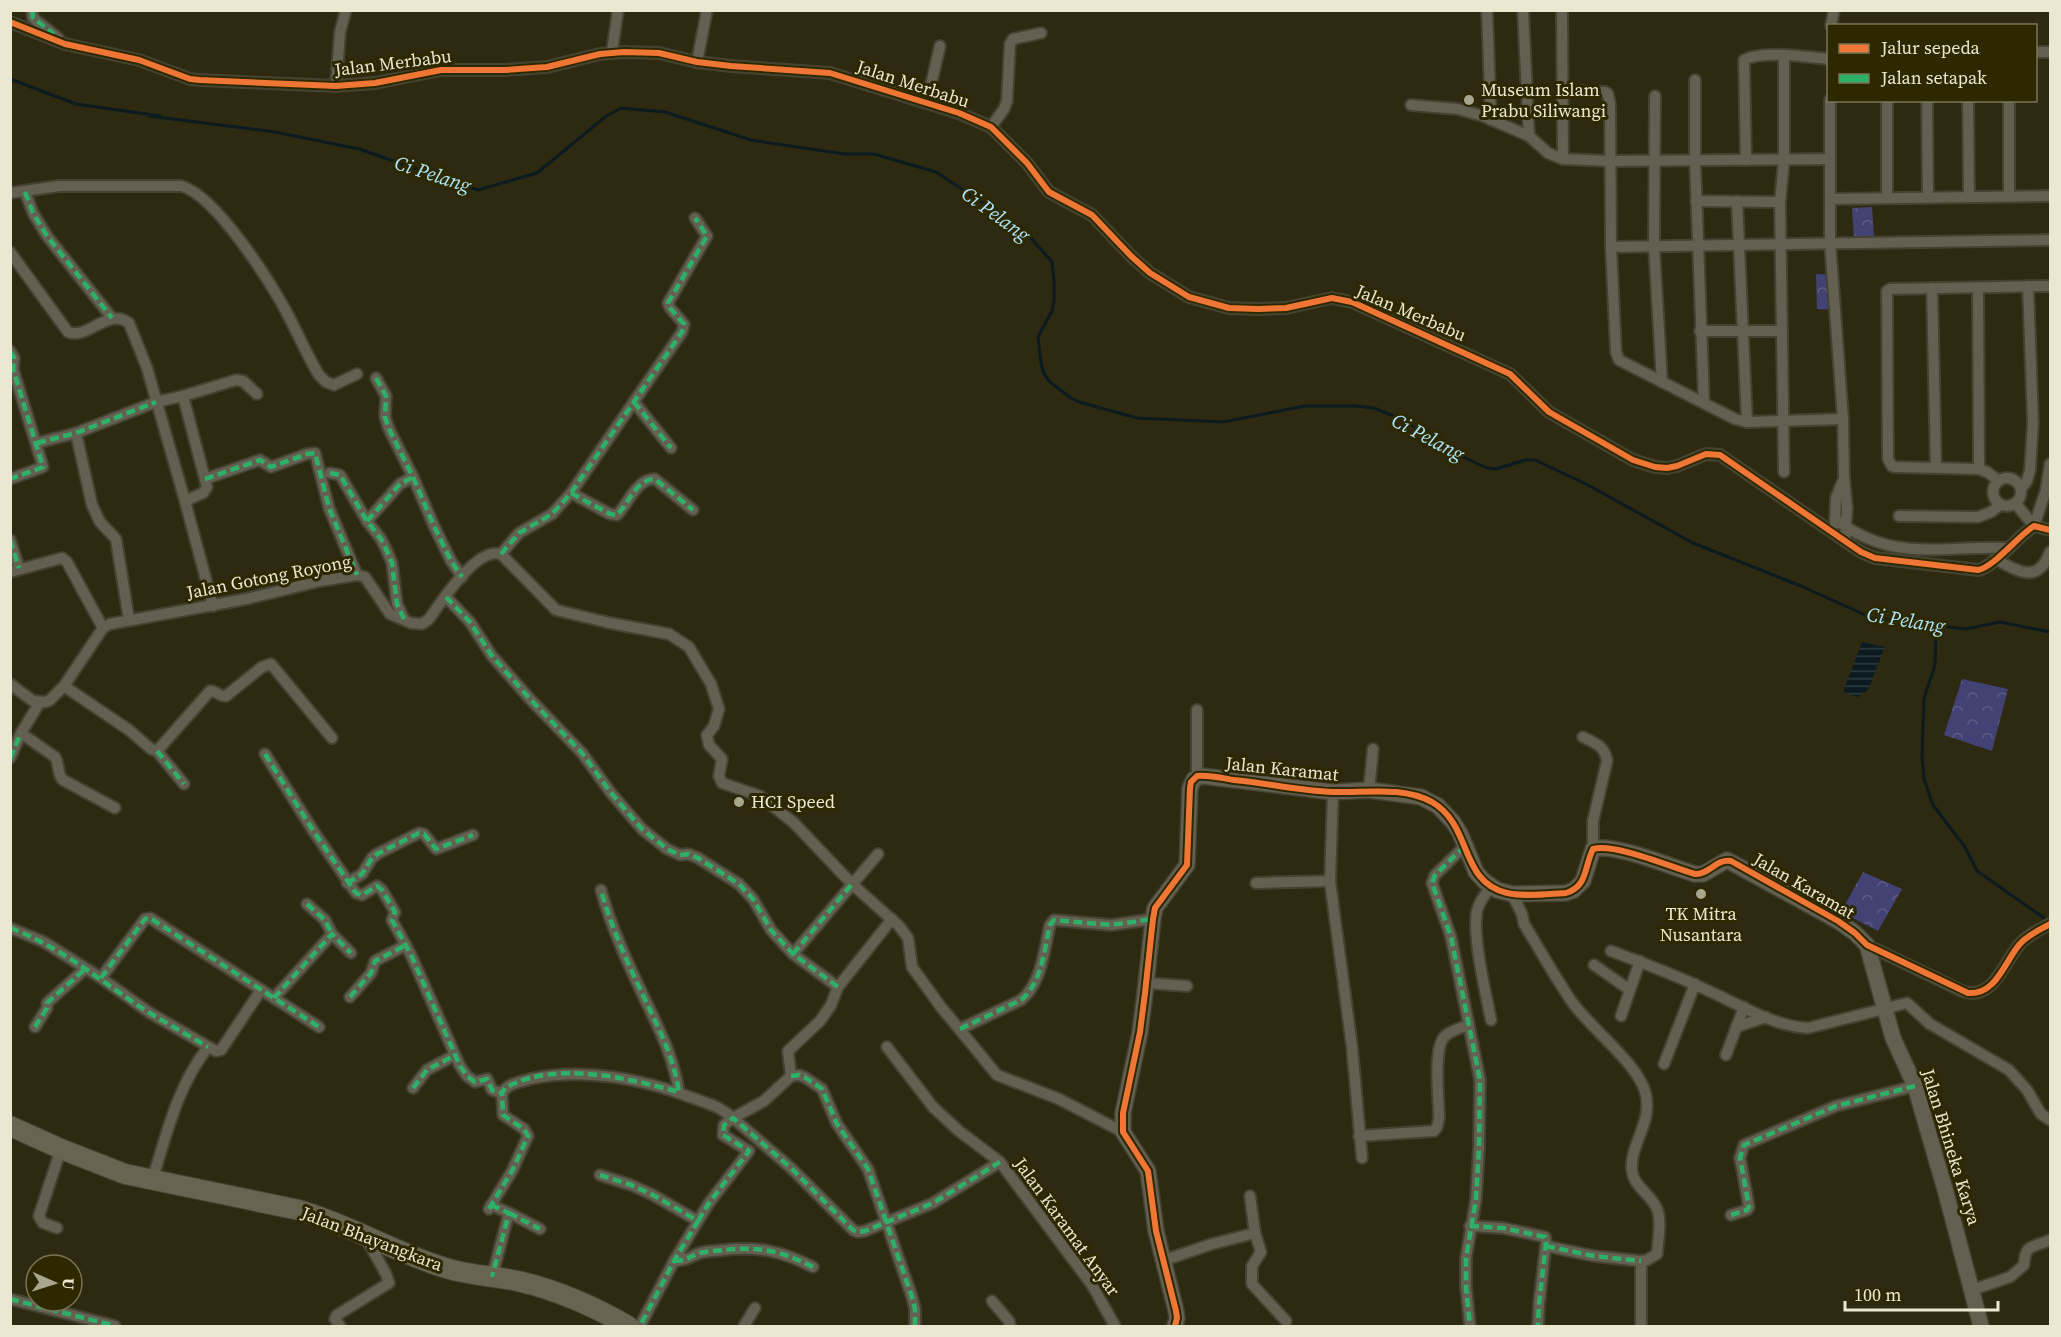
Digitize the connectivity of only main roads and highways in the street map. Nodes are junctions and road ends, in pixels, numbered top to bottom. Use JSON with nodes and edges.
{"nodes":[{"id":1,"x":10,"y":1126,"type":"edge"},
{"id":2,"x":628,"y":1326,"type":"edge"}],
"edges":[{"from":1,"to":2,"type":"highway","name":"Jalan Bhayangkara"}]}
